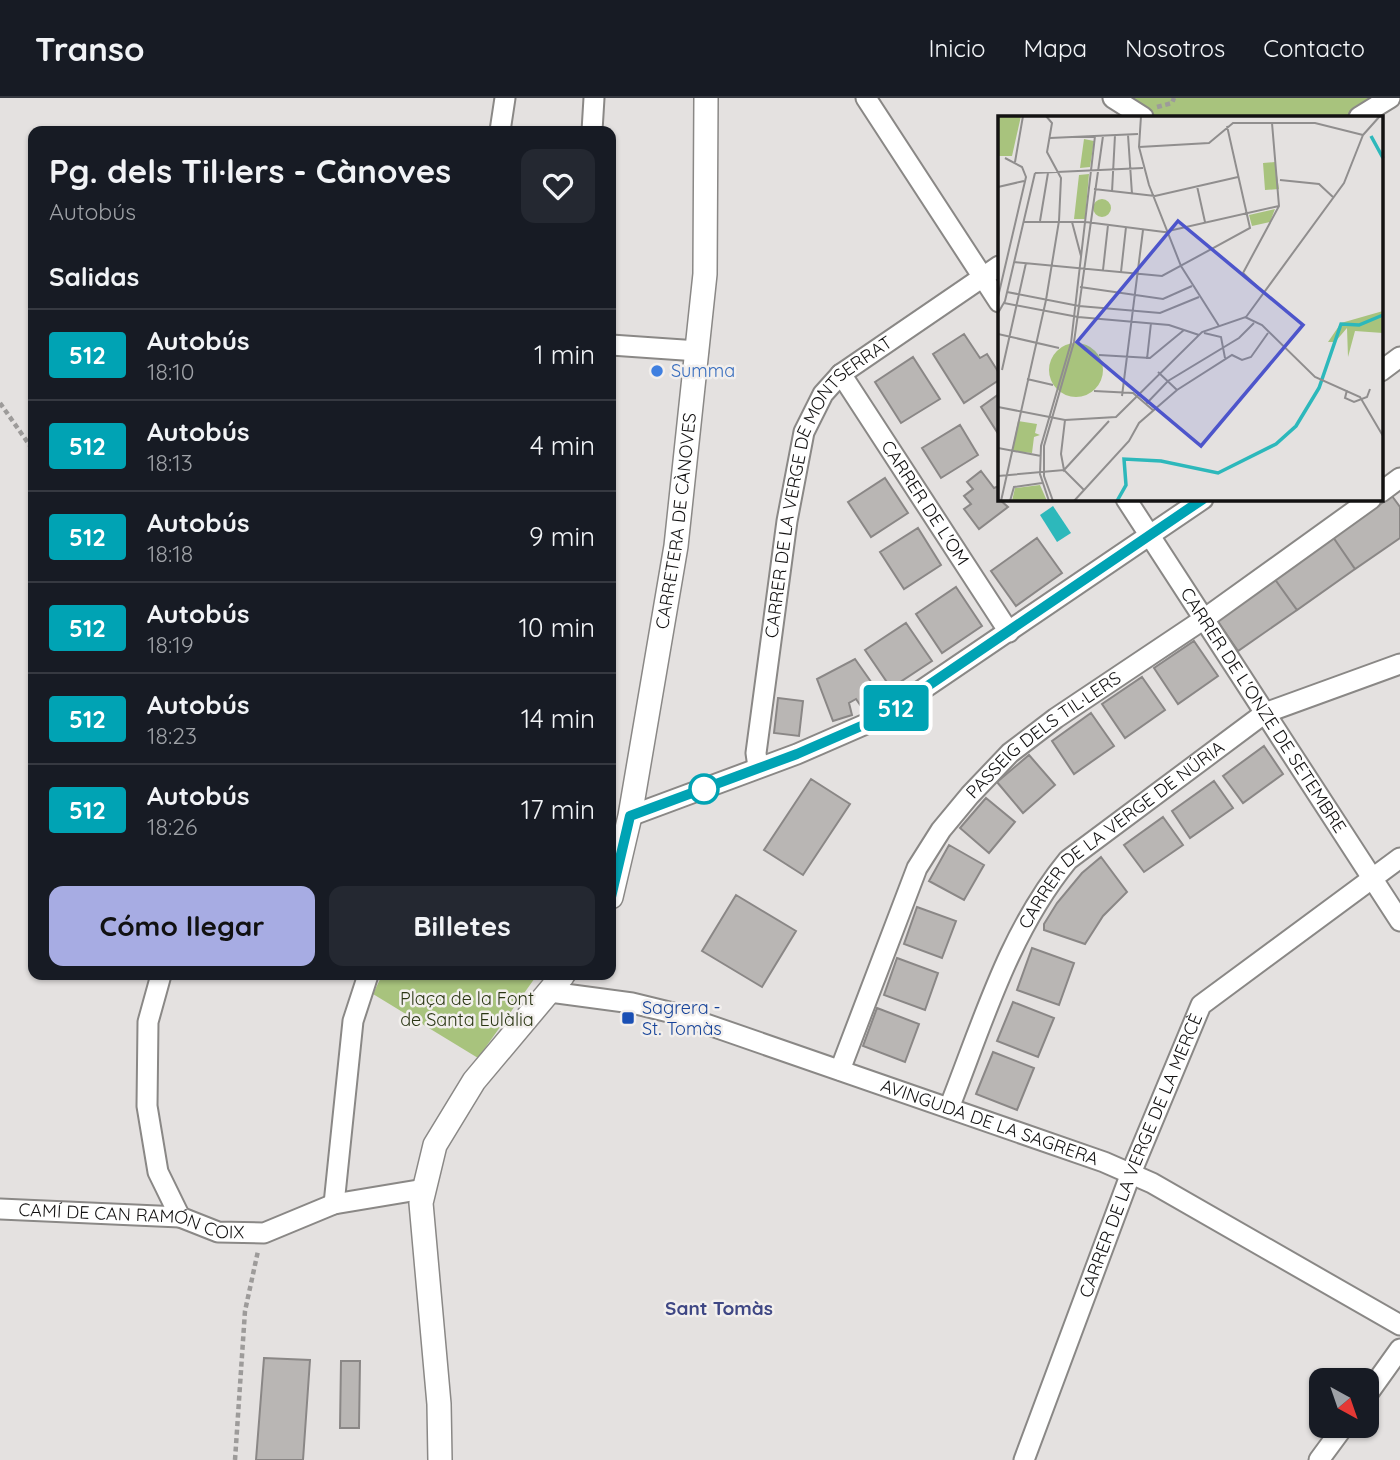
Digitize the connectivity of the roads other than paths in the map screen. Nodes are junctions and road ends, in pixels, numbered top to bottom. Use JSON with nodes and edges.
{"nodes":[{"id":1,"x":505,"y":98,"type":"edge"},
{"id":2,"x":594,"y":98,"type":"edge"},
{"id":3,"x":706,"y":98,"type":"edge"},
{"id":4,"x":866,"y":98,"type":"edge"},
{"id":5,"x":1112,"y":98,"type":"edge"},
{"id":6,"x":1390,"y":98,"type":"edge"},
{"id":7,"x":1141,"y":116,"type":"edge"},
{"id":8,"x":1361,"y":116,"type":"edge"},
{"id":9,"x":501,"y":126,"type":"edge"},
{"id":10,"x":592,"y":126,"type":"edge"},
{"id":11,"x":991,"y":272,"type":"edge"},
{"id":12,"x":998,"y":298,"type":"edge"},
{"id":13,"x":616,"y":345,"type":"edge"},
{"id":14,"x":698,"y":351,"type":"junction"},
{"id":15,"x":1400,"y":357,"type":"edge"},
{"id":16,"x":1382,"y":370,"type":"edge"},
{"id":17,"x":841,"y":374,"type":"junction"},
{"id":18,"x":1400,"y":478,"type":"edge"},
{"id":19,"x":1382,"y":491,"type":"edge"},
{"id":20,"x":1127,"y":500,"type":"edge"},
{"id":21,"x":1202,"y":500,"type":"edge"},
{"id":22,"x":1370,"y":500,"type":"edge"},
{"id":23,"x":1150,"y":536,"type":"junction"},
{"id":24,"x":1204,"y":619,"type":"junction"},
{"id":25,"x":1009,"y":632,"type":"junction"},
{"id":26,"x":1400,"y":664,"type":"edge"},
{"id":27,"x":1265,"y":713,"type":"junction"},
{"id":28,"x":758,"y":767,"type":"junction"},
{"id":29,"x":630,"y":816,"type":"junction"},
{"id":30,"x":1400,"y":858,"type":"edge"},
{"id":31,"x":616,"y":860,"type":"edge"},
{"id":32,"x":1371,"y":876,"type":"junction"},
{"id":33,"x":1400,"y":921,"type":"edge"},
{"id":34,"x":159,"y":980,"type":"edge"},
{"id":35,"x":366,"y":980,"type":"edge"},
{"id":36,"x":557,"y":983,"type":"edge"},
{"id":37,"x":840,"y":1070,"type":"junction"},
{"id":38,"x":949,"y":1108,"type":"junction"},
{"id":39,"x":1131,"y":1173,"type":"junction"},
{"id":40,"x":424,"y":1189,"type":"junction"},
{"id":41,"x":334,"y":1204,"type":"junction"},
{"id":42,"x":0,"y":1209,"type":"edge"},
{"id":43,"x":180,"y":1217,"type":"junction"},
{"id":44,"x":1400,"y":1325,"type":"edge"},
{"id":45,"x":1400,"y":1349,"type":"edge"},
{"id":46,"x":1379,"y":1378,"type":"edge"},
{"id":47,"x":1336,"y":1438,"type":"edge"},
{"id":48,"x":440,"y":1460,"type":"edge"},
{"id":49,"x":1024,"y":1460,"type":"edge"},
{"id":50,"x":1320,"y":1460,"type":"edge"}],
"edges":[{"from":1,"to":9,"type":"street"},
{"from":2,"to":10,"type":"street"},
{"from":3,"to":14,"type":"street","name":"CARRETERA DE CÀNOVES"},
{"from":4,"to":11,"type":"street"},
{"from":5,"to":7,"type":"street"},
{"from":6,"to":8,"type":"street"},
{"from":11,"to":12,"type":"street"},
{"from":11,"to":17,"type":"street","name":"CARRER DE LA VERGE DE MONTSERRAT"},
{"from":13,"to":14,"type":"street"},
{"from":14,"to":29,"type":"street","name":"CARRETERA DE CÀNOVES"},
{"from":15,"to":16,"type":"street"},
{"from":17,"to":25,"type":"street","name":"CARRER DE L'OM"},
{"from":17,"to":28,"type":"street","name":"CARRER DE LA VERGE DE MONTSERRAT"},
{"from":18,"to":19,"type":"street"},
{"from":20,"to":23,"type":"street","name":"CARRER DE L'ONZE DE SETEMBRE"},
{"from":21,"to":23,"type":"street"},
{"from":22,"to":24,"type":"street","name":"PASSEIG DELS TIL·LERS"},
{"from":23,"to":24,"type":"street","name":"CARRER DE L'ONZE DE SETEMBRE"},
{"from":23,"to":25,"type":"street"},
{"from":24,"to":27,"type":"street","name":"CARRER DE L'ONZE DE SETEMBRE"},
{"from":24,"to":37,"type":"street","name":"PASSEIG DELS TIL·LERS"},
{"from":25,"to":28,"type":"street"},
{"from":26,"to":27,"type":"street","name":"CARRER DE LA VERGE DE NÚRIA"},
{"from":27,"to":32,"type":"street","name":"CARRER DE L'ONZE DE SETEMBRE"},
{"from":27,"to":38,"type":"street","name":"CARRER DE LA VERGE DE NÚRIA"},
{"from":28,"to":29,"type":"street"},
{"from":29,"to":31,"type":"street","name":"CARRETERA DE CÀNOVES"},
{"from":30,"to":32,"type":"street","name":"CARRER DE LA VERGE DE LA MERCÈ"},
{"from":32,"to":33,"type":"street","name":"CARRER DE L'ONZE DE SETEMBRE"},
{"from":32,"to":39,"type":"street","name":"CARRER DE LA VERGE DE LA MERCÈ"},
{"from":34,"to":43,"type":"street"},
{"from":35,"to":41,"type":"street"},
{"from":36,"to":37,"type":"street","name":"AVINGUDA DE LA SAGRERA"},
{"from":36,"to":40,"type":"street"},
{"from":37,"to":38,"type":"street","name":"AVINGUDA DE LA SAGRERA"},
{"from":38,"to":39,"type":"street","name":"AVINGUDA DE LA SAGRERA"},
{"from":39,"to":44,"type":"street","name":"AVINGUDA DE LA SAGRERA"},
{"from":39,"to":49,"type":"street","name":"CARRER DE LA VERGE DE LA MERCÈ"},
{"from":40,"to":41,"type":"street","name":"CAMÍ DE CAN RAMÓN COIX"},
{"from":40,"to":48,"type":"street"},
{"from":41,"to":43,"type":"street","name":"CAMÍ DE CAN RAMÓN COIX"},
{"from":42,"to":43,"type":"street","name":"CAMÍ DE CAN RAMÓN COIX"},
{"from":45,"to":46,"type":"street"},
{"from":47,"to":50,"type":"street"}]}
